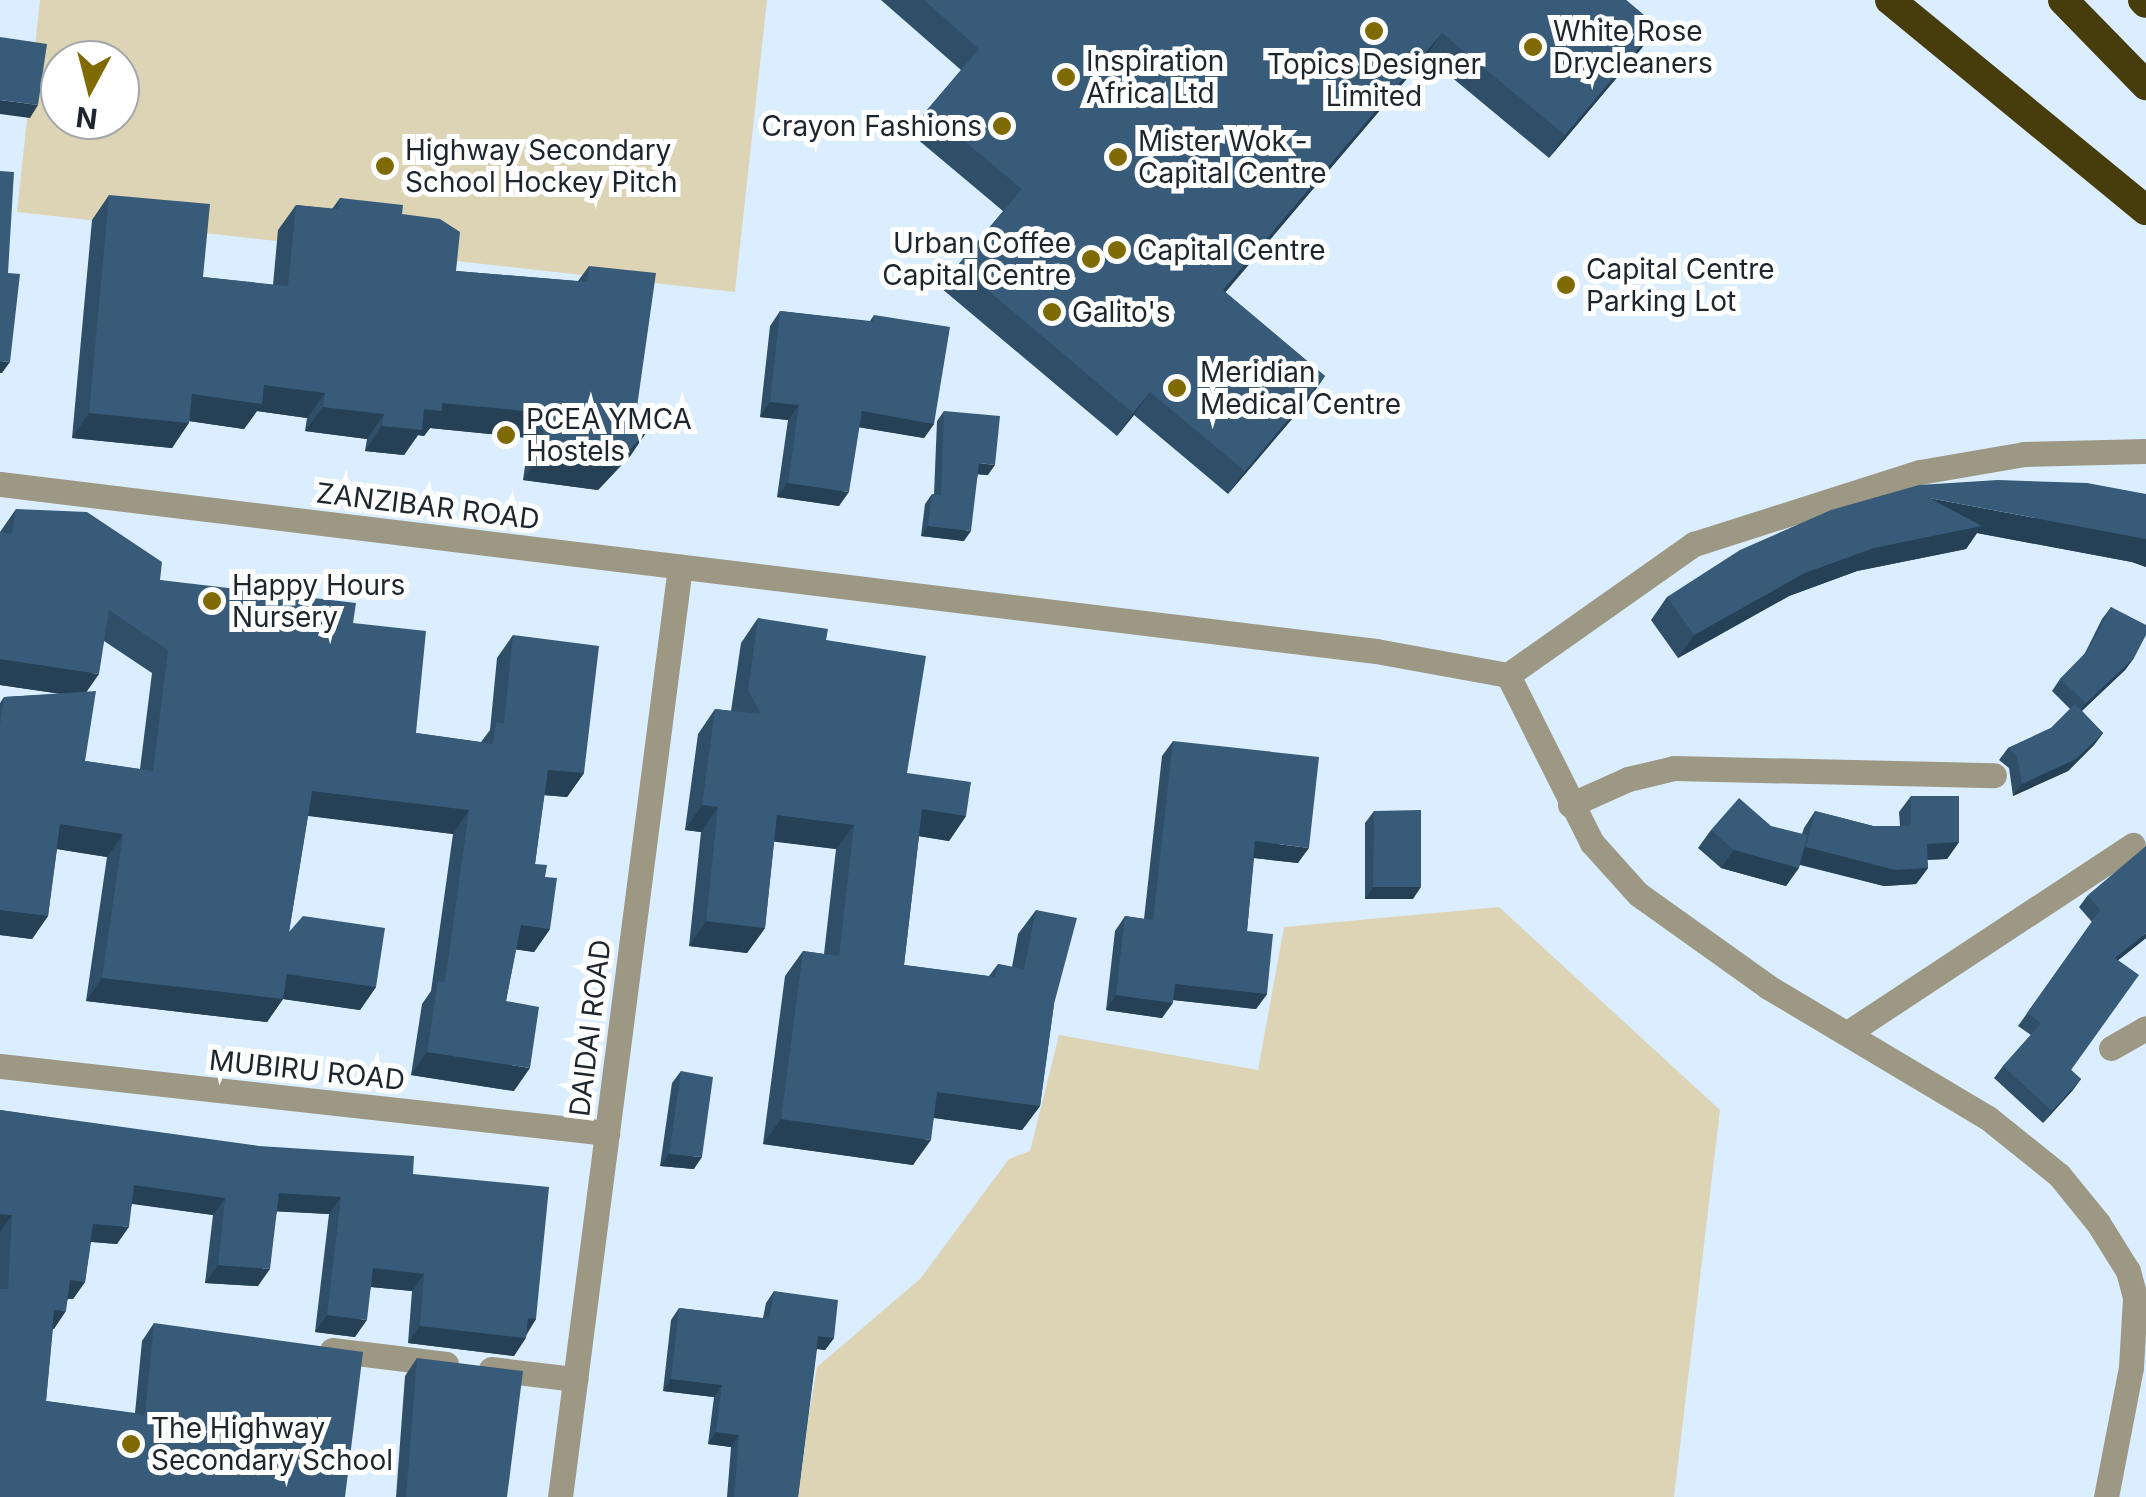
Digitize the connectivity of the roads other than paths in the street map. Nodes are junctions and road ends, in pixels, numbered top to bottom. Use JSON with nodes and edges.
{"nodes":[{"id":1,"x":1890,"y":0,"type":"edge"},
{"id":2,"x":2064,"y":0,"type":"edge"},
{"id":3,"x":2071,"y":0,"type":"edge"},
{"id":4,"x":2146,"y":53,"type":"edge"},
{"id":5,"x":2146,"y":85,"type":"edge"},
{"id":6,"x":2146,"y":210,"type":"edge"},
{"id":7,"x":2146,"y":450,"type":"edge"},
{"id":8,"x":0,"y":484,"type":"edge"},
{"id":9,"x":680,"y":567,"type":"junction"},
{"id":10,"x":1508,"y":675,"type":"junction"},
{"id":11,"x":1994,"y":776,"type":"dead end"},
{"id":12,"x":1570,"y":805,"type":"junction"},
{"id":13,"x":2133,"y":846,"type":"dead end"},
{"id":14,"x":2146,"y":1028,"type":"edge"},
{"id":15,"x":1849,"y":1032,"type":"junction"},
{"id":16,"x":2111,"y":1048,"type":"dead end"},
{"id":17,"x":0,"y":1066,"type":"edge"},
{"id":18,"x":607,"y":1133,"type":"junction"},
{"id":19,"x":2140,"y":1297,"type":"edge"},
{"id":20,"x":296,"y":1346,"type":"edge"},
{"id":21,"x":576,"y":1379,"type":"junction"},
{"id":22,"x":560,"y":1497,"type":"edge"},
{"id":23,"x":2106,"y":1497,"type":"edge"}],
"edges":[{"from":1,"to":6,"type":"highway"},
{"from":2,"to":5,"type":"highway"},
{"from":3,"to":4,"type":"highway"},
{"from":7,"to":10,"type":"street"},
{"from":8,"to":9,"type":"street","name":"ZANZIBAR ROAD"},
{"from":9,"to":10,"type":"street","name":"ZANZIBAR ROAD"},
{"from":9,"to":18,"type":"street","name":"DAIDAI ROAD"},
{"from":10,"to":12,"type":"street"},
{"from":11,"to":12,"type":"street"},
{"from":12,"to":15,"type":"street"},
{"from":13,"to":15,"type":"street"},
{"from":14,"to":16,"type":"street"},
{"from":15,"to":19,"type":"street"},
{"from":17,"to":18,"type":"street","name":"MUBIRU ROAD"},
{"from":18,"to":21,"type":"street","name":"DAIDAI ROAD"},
{"from":19,"to":23,"type":"street"},
{"from":20,"to":21,"type":"street"},
{"from":21,"to":22,"type":"street","name":"DAIDAI ROAD"}]}
